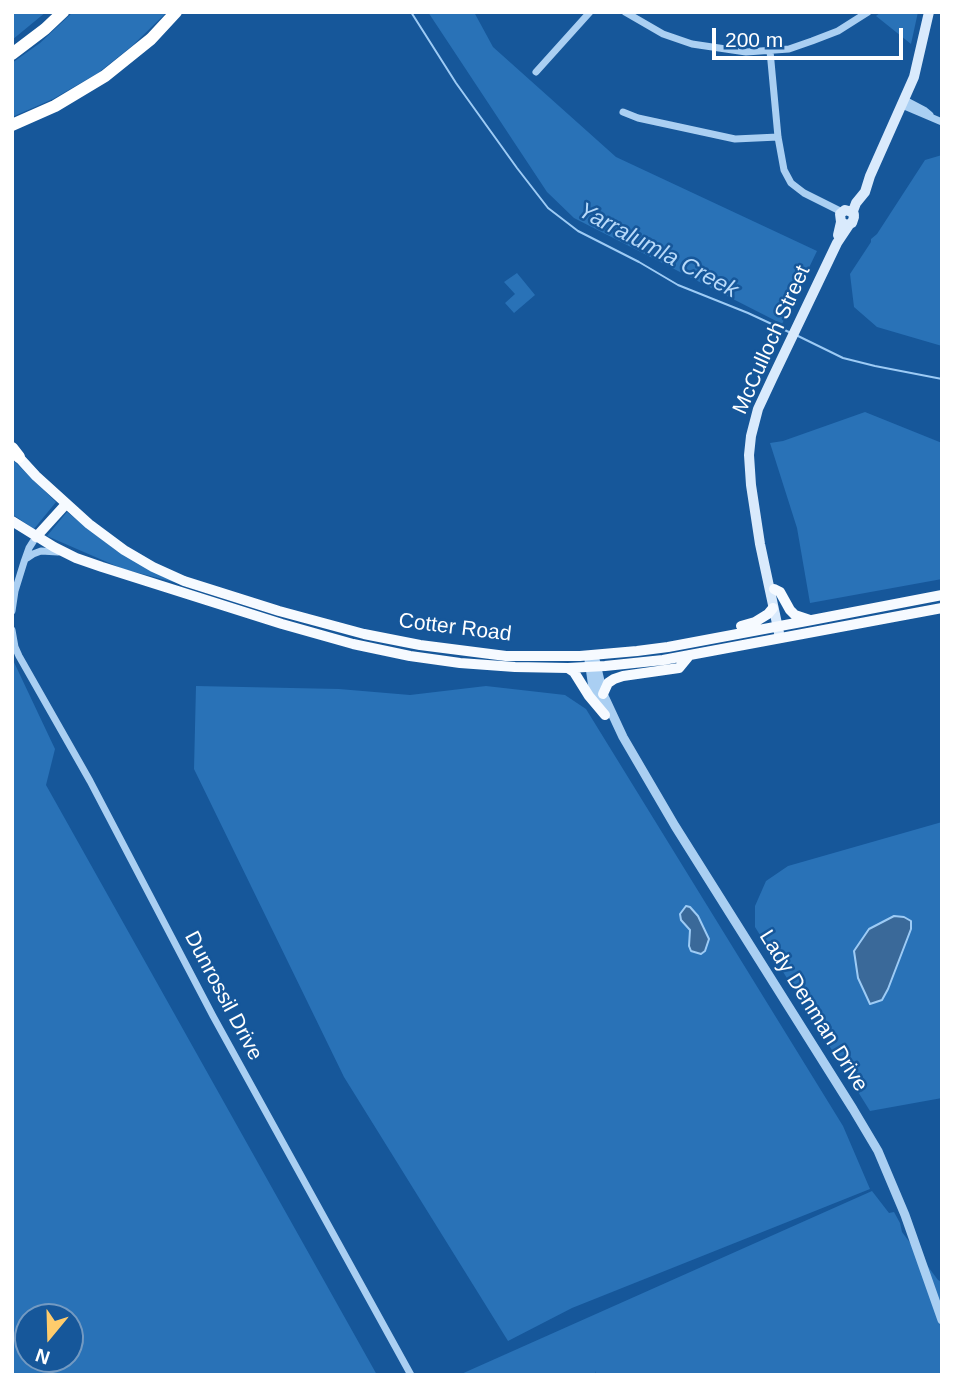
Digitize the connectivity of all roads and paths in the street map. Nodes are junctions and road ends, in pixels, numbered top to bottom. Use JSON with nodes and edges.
{"nodes":[{"id":1,"x":63,"y":12,"type":"edge"},
{"id":2,"x":176,"y":12,"type":"edge"},
{"id":3,"x":590,"y":12,"type":"edge"},
{"id":4,"x":625,"y":12,"type":"edge"},
{"id":5,"x":868,"y":12,"type":"edge"},
{"id":6,"x":929,"y":12,"type":"edge"},
{"id":7,"x":771,"y":51,"type":"junction"},
{"id":8,"x":12,"y":54,"type":"edge"},
{"id":9,"x":536,"y":72,"type":"dead end"},
{"id":10,"x":903,"y":103,"type":"junction"},
{"id":11,"x":623,"y":111,"type":"dead end"},
{"id":12,"x":942,"y":122,"type":"edge"},
{"id":13,"x":12,"y":125,"type":"edge"},
{"id":14,"x":778,"y":138,"type":"junction"},
{"id":15,"x":846,"y":217,"type":"junction"},
{"id":16,"x":14,"y":452,"type":"edge"},
{"id":17,"x":66,"y":504,"type":"junction"},
{"id":18,"x":12,"y":522,"type":"edge"},
{"id":19,"x":36,"y":537,"type":"junction"},
{"id":20,"x":76,"y":558,"type":"junction"},
{"id":21,"x":24,"y":562,"type":"junction"},
{"id":22,"x":772,"y":584,"type":"junction"},
{"id":23,"x":942,"y":594,"type":"edge"},
{"id":24,"x":773,"y":608,"type":"junction"},
{"id":25,"x":942,"y":608,"type":"edge"},
{"id":26,"x":12,"y":611,"type":"edge"},
{"id":27,"x":812,"y":620,"type":"junction"},
{"id":28,"x":781,"y":625,"type":"junction"},
{"id":29,"x":12,"y":630,"type":"edge"},
{"id":30,"x":784,"y":638,"type":"junction"},
{"id":31,"x":682,"y":644,"type":"junction"},
{"id":32,"x":591,"y":655,"type":"junction"},
{"id":33,"x":688,"y":657,"type":"junction"},
{"id":34,"x":593,"y":667,"type":"junction"},
{"id":35,"x":568,"y":668,"type":"junction"},
{"id":36,"x":603,"y":694,"type":"junction"},
{"id":37,"x":605,"y":715,"type":"junction"},
{"id":38,"x":623,"y":737,"type":"junction"},
{"id":39,"x":942,"y":1320,"type":"edge"},
{"id":40,"x":411,"y":1375,"type":"edge"}],
"edges":[{"from":1,"to":8,"type":"highway"},
{"from":2,"to":13,"type":"highway"},
{"from":3,"to":9,"type":"street"},
{"from":4,"to":7,"type":"street"},
{"from":5,"to":7,"type":"street"},
{"from":6,"to":10,"type":"main road","name":"McCulloch Street"},
{"from":7,"to":14,"type":"street"},
{"from":10,"to":12,"type":"street"},
{"from":10,"to":15,"type":"main road","name":"McCulloch Street"},
{"from":11,"to":14,"type":"street"},
{"from":14,"to":15,"type":"street"},
{"from":15,"to":22,"type":"main road","name":"McCulloch Street"},
{"from":16,"to":17,"type":"main road","name":"Cotter Road"},
{"from":17,"to":19,"type":"main road"},
{"from":17,"to":32,"type":"main road","name":"Cotter Road"},
{"from":18,"to":19,"type":"main road","name":"Cotter Road"},
{"from":19,"to":20,"type":"main road","name":"Cotter Road"},
{"from":19,"to":21,"type":"street"},
{"from":20,"to":21,"type":"street"},
{"from":20,"to":35,"type":"main road","name":"Cotter Road"},
{"from":21,"to":26,"type":"street"},
{"from":22,"to":24,"type":"main road","name":"McCulloch Street"},
{"from":22,"to":27,"type":"main road"},
{"from":22,"to":28,"type":"main road","name":"McCulloch Street"},
{"from":23,"to":27,"type":"main road","name":"Cotter Road"},
{"from":24,"to":28,"type":"main road","name":"McCulloch Street"},
{"from":24,"to":31,"type":"main road"},
{"from":25,"to":30,"type":"main road","name":"Cotter Road"},
{"from":27,"to":28,"type":"main road","name":"Cotter Road"},
{"from":28,"to":30,"type":"main road","name":"McCulloch Street"},
{"from":28,"to":31,"type":"main road","name":"Cotter Road"},
{"from":29,"to":40,"type":"street","name":"Dunrossil Drive"},
{"from":30,"to":33,"type":"main road","name":"Cotter Road"},
{"from":31,"to":32,"type":"main road","name":"Cotter Road"},
{"from":32,"to":34,"type":"street","name":"Lady Denman Drive"},
{"from":33,"to":34,"type":"main road","name":"Cotter Road"},
{"from":33,"to":36,"type":"main road"},
{"from":34,"to":35,"type":"main road","name":"Cotter Road"},
{"from":34,"to":36,"type":"street","name":"Lady Denman Drive"},
{"from":34,"to":37,"type":"street","name":"Lady Denman Drive"},
{"from":35,"to":37,"type":"main road"},
{"from":36,"to":38,"type":"street","name":"Lady Denman Drive"},
{"from":37,"to":38,"type":"street","name":"Lady Denman Drive"},
{"from":38,"to":39,"type":"street","name":"Lady Denman Drive"}]}
